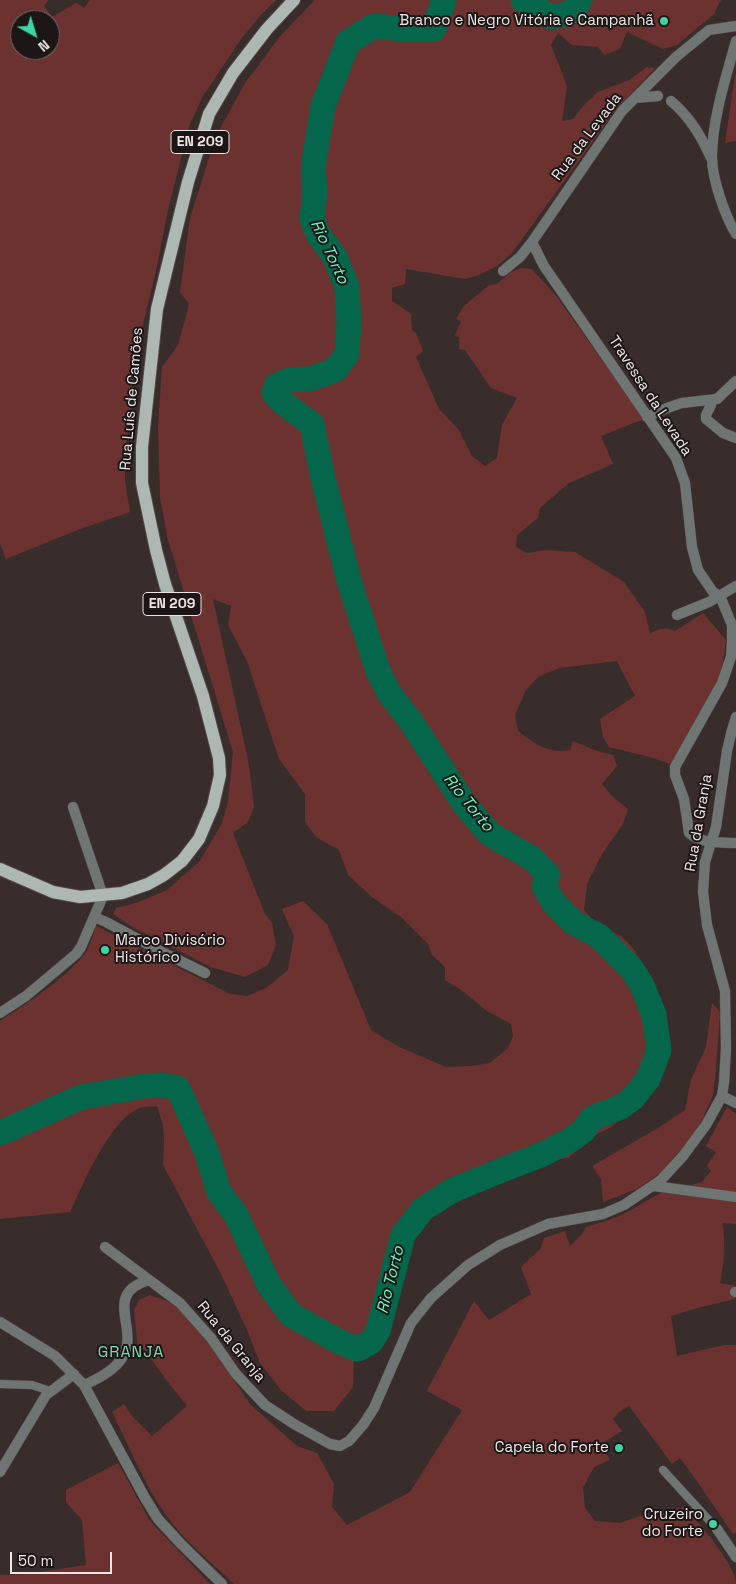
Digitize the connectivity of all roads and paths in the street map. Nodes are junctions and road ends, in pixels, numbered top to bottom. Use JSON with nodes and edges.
{"nodes":[{"id":1,"x":294,"y":0,"type":"edge"},
{"id":2,"x":736,"y":26,"type":"edge"},
{"id":3,"x":736,"y":41,"type":"edge"},
{"id":4,"x":658,"y":96,"type":"dead end"},
{"id":5,"x":635,"y":98,"type":"junction"},
{"id":6,"x":671,"y":100,"type":"dead end"},
{"id":7,"x":712,"y":159,"type":"junction"},
{"id":8,"x":736,"y":234,"type":"edge"},
{"id":9,"x":532,"y":242,"type":"junction"},
{"id":10,"x":503,"y":271,"type":"dead end"},
{"id":11,"x":736,"y":382,"type":"edge"},
{"id":12,"x":710,"y":401,"type":"junction"},
{"id":13,"x":647,"y":416,"type":"junction"},
{"id":14,"x":736,"y":438,"type":"edge"},
{"id":15,"x":736,"y":586,"type":"edge"},
{"id":16,"x":720,"y":596,"type":"junction"},
{"id":17,"x":677,"y":615,"type":"dead end"},
{"id":18,"x":736,"y":717,"type":"edge"},
{"id":19,"x":73,"y":807,"type":"dead end"},
{"id":20,"x":711,"y":842,"type":"junction"},
{"id":21,"x":736,"y":843,"type":"edge"},
{"id":22,"x":0,"y":869,"type":"edge"},
{"id":23,"x":103,"y":896,"type":"junction"},
{"id":24,"x":94,"y":917,"type":"junction"},
{"id":25,"x":205,"y":973,"type":"dead end"},
{"id":26,"x":0,"y":1013,"type":"edge"},
{"id":27,"x":722,"y":1096,"type":"junction"},
{"id":28,"x":736,"y":1103,"type":"edge"},
{"id":29,"x":654,"y":1186,"type":"junction"},
{"id":30,"x":736,"y":1197,"type":"edge"},
{"id":31,"x":105,"y":1247,"type":"dead end"},
{"id":32,"x":149,"y":1280,"type":"junction"},
{"id":33,"x":0,"y":1322,"type":"edge"},
{"id":34,"x":74,"y":1374,"type":"junction"},
{"id":35,"x":0,"y":1384,"type":"edge"},
{"id":36,"x":84,"y":1385,"type":"junction"},
{"id":37,"x":50,"y":1391,"type":"junction"},
{"id":38,"x":663,"y":1470,"type":"dead end"},
{"id":39,"x":0,"y":1472,"type":"edge"},
{"id":40,"x":717,"y":1529,"type":"joint"},
{"id":41,"x":736,"y":1557,"type":"edge"},
{"id":42,"x":222,"y":1584,"type":"edge"}],
"edges":[{"from":1,"to":23,"type":"main road","name":"Rua Luís de Camões","number":"EN 209"},
{"from":2,"to":5,"type":"street","name":"Rua da Levada"},
{"from":3,"to":7,"type":"street"},
{"from":4,"to":5,"type":"street"},
{"from":5,"to":9,"type":"street","name":"Rua da Levada"},
{"from":6,"to":7,"type":"street"},
{"from":7,"to":8,"type":"street"},
{"from":9,"to":10,"type":"street","name":"Rua da Levada"},
{"from":9,"to":13,"type":"street","name":"Travessa da Levada"},
{"from":11,"to":12,"type":"street"},
{"from":12,"to":13,"type":"street"},
{"from":12,"to":14,"type":"street"},
{"from":13,"to":16,"type":"street","name":"Travessa da Levada"},
{"from":15,"to":16,"type":"street"},
{"from":16,"to":17,"type":"street"},
{"from":16,"to":20,"type":"street","name":"Travessa da Levada"},
{"from":18,"to":20,"type":"street","name":"Rua da Granja"},
{"from":19,"to":23,"type":"street"},
{"from":20,"to":21,"type":"street"},
{"from":20,"to":27,"type":"street","name":"Rua da Granja"},
{"from":22,"to":23,"type":"main road","name":"Rua Luís de Camões","number":"EN 209"},
{"from":23,"to":24,"type":"street"},
{"from":24,"to":25,"type":"street"},
{"from":24,"to":26,"type":"street"},
{"from":27,"to":28,"type":"street"},
{"from":27,"to":29,"type":"street","name":"Rua da Granja"},
{"from":29,"to":30,"type":"street"},
{"from":29,"to":32,"type":"street","name":"Rua da Granja"},
{"from":31,"to":32,"type":"street","name":"Rua da Granja"},
{"from":32,"to":36,"type":"street"},
{"from":33,"to":34,"type":"street"},
{"from":34,"to":36,"type":"street"},
{"from":34,"to":37,"type":"street"},
{"from":35,"to":37,"type":"street"},
{"from":36,"to":42,"type":"street"},
{"from":37,"to":39,"type":"street"},
{"from":38,"to":40,"type":"street"},
{"from":40,"to":41,"type":"street"}]}
